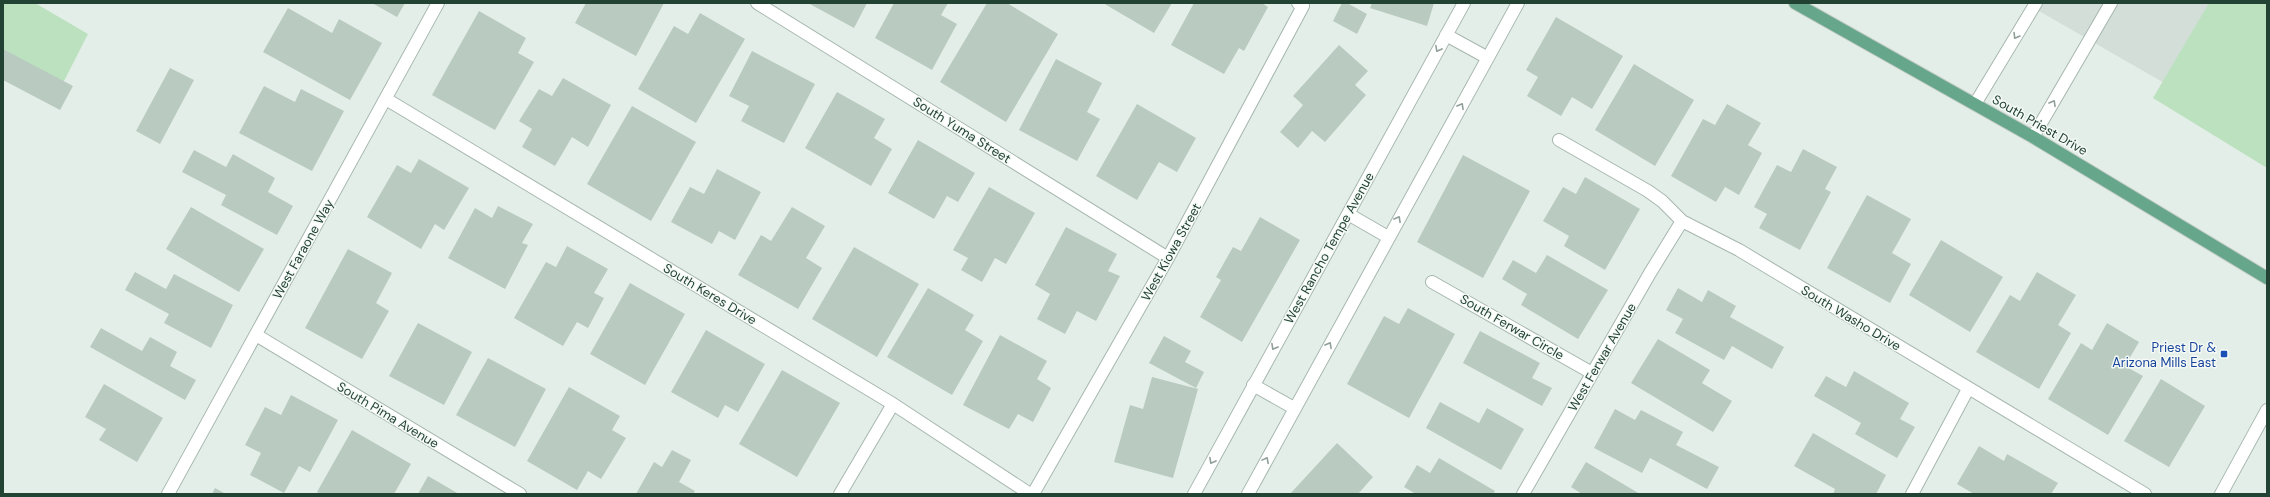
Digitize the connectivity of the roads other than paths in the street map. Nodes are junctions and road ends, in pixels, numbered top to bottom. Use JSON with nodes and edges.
{"nodes":[{"id":1,"x":438,"y":3,"type":"edge"},
{"id":2,"x":757,"y":3,"type":"edge"},
{"id":3,"x":1464,"y":3,"type":"edge"},
{"id":4,"x":1518,"y":3,"type":"edge"},
{"id":5,"x":1795,"y":3,"type":"edge"},
{"id":6,"x":2036,"y":3,"type":"edge"},
{"id":7,"x":2111,"y":3,"type":"edge"},
{"id":8,"x":1300,"y":5,"type":"edge"},
{"id":9,"x":1446,"y":35,"type":"junction"},
{"id":10,"x":1488,"y":58,"type":"junction"},
{"id":11,"x":386,"y":99,"type":"junction"},
{"id":12,"x":1975,"y":104,"type":"junction"},
{"id":13,"x":2033,"y":137,"type":"junction"},
{"id":14,"x":1559,"y":140,"type":"dead end"},
{"id":15,"x":1348,"y":214,"type":"junction"},
{"id":16,"x":1682,"y":221,"type":"junction"},
{"id":17,"x":1388,"y":237,"type":"junction"},
{"id":18,"x":1168,"y":258,"type":"junction"},
{"id":19,"x":2267,"y":278,"type":"edge"},
{"id":20,"x":1432,"y":282,"type":"dead end"},
{"id":21,"x":256,"y":335,"type":"junction"},
{"id":22,"x":1592,"y":373,"type":"junction"},
{"id":23,"x":1253,"y":385,"type":"junction"},
{"id":24,"x":1968,"y":389,"type":"junction"},
{"id":25,"x":894,"y":404,"type":"junction"},
{"id":26,"x":1294,"y":408,"type":"junction"},
{"id":27,"x":2267,"y":410,"type":"edge"},
{"id":28,"x":168,"y":494,"type":"edge"},
{"id":29,"x":520,"y":494,"type":"edge"},
{"id":30,"x":840,"y":494,"type":"edge"},
{"id":31,"x":1031,"y":494,"type":"edge"},
{"id":32,"x":1194,"y":494,"type":"edge"},
{"id":33,"x":1248,"y":494,"type":"edge"},
{"id":34,"x":1523,"y":494,"type":"edge"},
{"id":35,"x":1912,"y":494,"type":"edge"},
{"id":36,"x":2145,"y":494,"type":"edge"},
{"id":37,"x":2221,"y":494,"type":"edge"}],
"edges":[{"from":1,"to":11,"type":"street","name":"West Faraone Way"},
{"from":2,"to":18,"type":"street","name":"South Yuma Street"},
{"from":3,"to":9,"type":"street","name":"West Rancho Tempe Avenue"},
{"from":4,"to":10,"type":"street"},
{"from":5,"to":12,"type":"main road","name":"South Priest Drive"},
{"from":6,"to":12,"type":"street","one_way":true},
{"from":13,"to":7,"type":"street","one_way":true},
{"from":8,"to":18,"type":"street","name":"West Kiowa Street"},
{"from":9,"to":10,"type":"street"},
{"from":9,"to":15,"type":"street","name":"West Rancho Tempe Avenue","one_way":true},
{"from":17,"to":10,"type":"street","one_way":true},
{"from":11,"to":21,"type":"street","name":"West Faraone Way"},
{"from":11,"to":25,"type":"street","name":"South Keres Drive"},
{"from":12,"to":13,"type":"main road","name":"South Priest Drive"},
{"from":13,"to":19,"type":"main road","name":"South Priest Drive"},
{"from":14,"to":16,"type":"street","name":"South Washo Drive"},
{"from":15,"to":17,"type":"street"},
{"from":15,"to":23,"type":"street","name":"West Rancho Tempe Avenue","one_way":true},
{"from":16,"to":22,"type":"street","name":"West Ferwar Avenue"},
{"from":16,"to":24,"type":"street","name":"South Washo Drive"},
{"from":26,"to":17,"type":"street","one_way":true},
{"from":18,"to":31,"type":"street","name":"West Kiowa Street"},
{"from":20,"to":22,"type":"street","name":"South Ferwar Circle"},
{"from":21,"to":28,"type":"street","name":"West Faraone Way"},
{"from":21,"to":29,"type":"street","name":"South Pima Avenue"},
{"from":22,"to":34,"type":"street","name":"West Ferwar Avenue"},
{"from":23,"to":26,"type":"street"},
{"from":23,"to":32,"type":"street","name":"West Rancho Tempe Avenue","one_way":true},
{"from":24,"to":35,"type":"street"},
{"from":24,"to":36,"type":"street","name":"South Washo Drive"},
{"from":25,"to":30,"type":"street"},
{"from":25,"to":31,"type":"street","name":"South Keres Drive"},
{"from":33,"to":26,"type":"street","one_way":true},
{"from":27,"to":37,"type":"street"}]}
